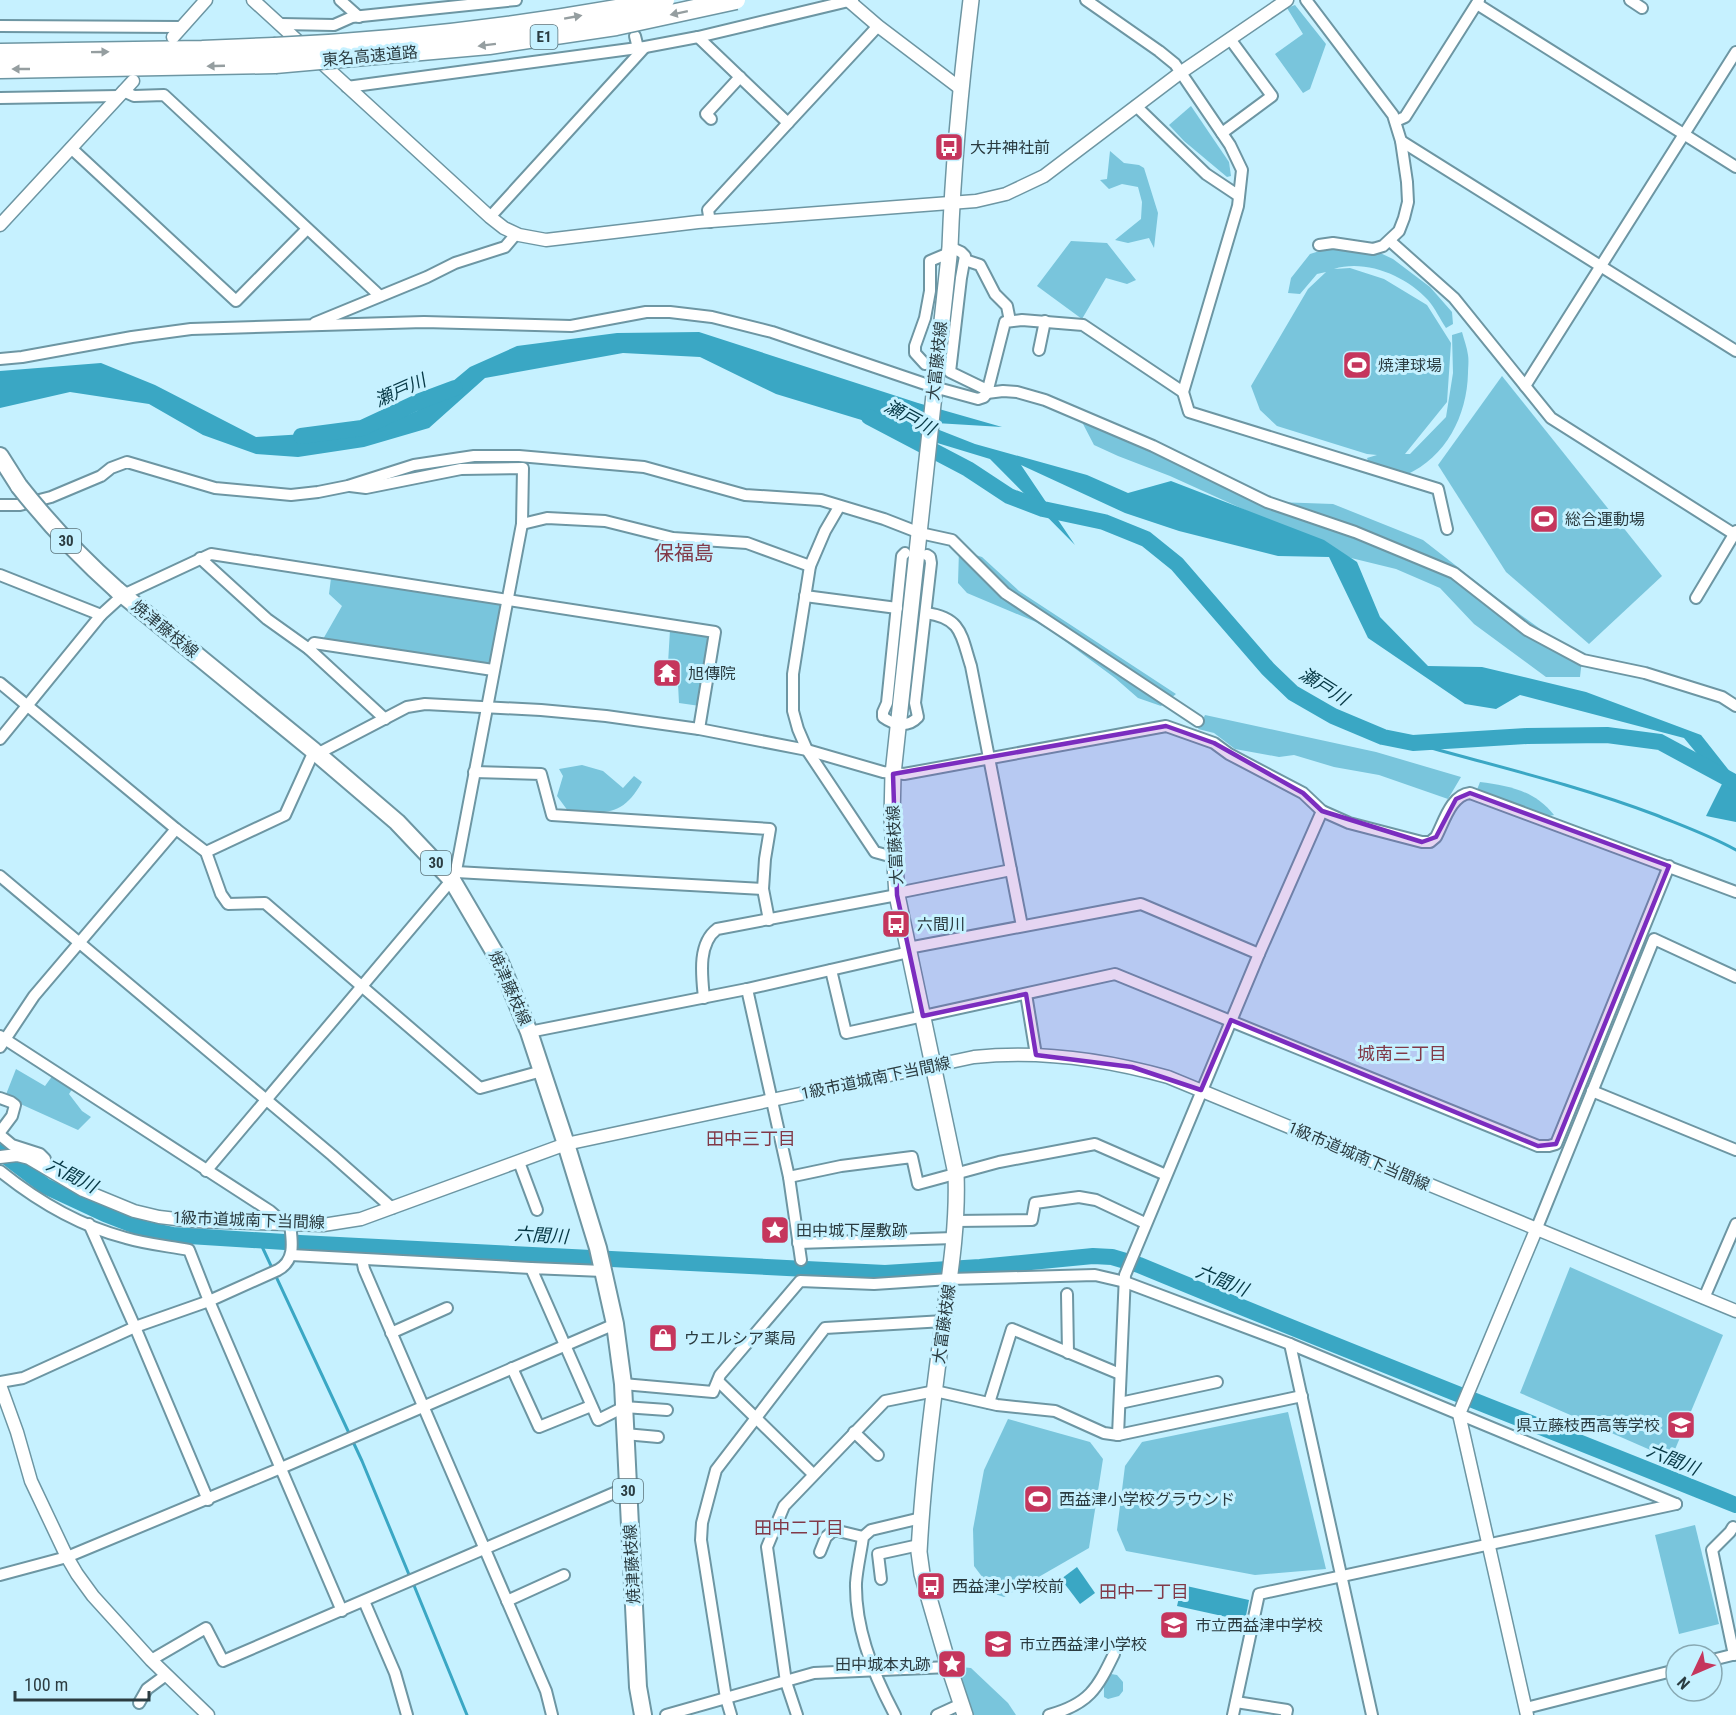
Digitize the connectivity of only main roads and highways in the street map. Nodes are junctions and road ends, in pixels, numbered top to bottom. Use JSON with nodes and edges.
{"nodes":[{"id":1,"x":665,"y":0,"type":"edge"},
{"id":2,"x":736,"y":0,"type":"edge"},
{"id":3,"x":971,"y":0,"type":"edge"},
{"id":4,"x":0,"y":53,"type":"edge"},
{"id":5,"x":274,"y":56,"type":"junction"},
{"id":6,"x":0,"y":69,"type":"edge"},
{"id":7,"x":0,"y":456,"type":"edge"},
{"id":8,"x":963,"y":1709,"type":"edge"},
{"id":9,"x":643,"y":1715,"type":"edge"}],
"edges":[{"from":5,"to":1,"type":"highway","name":"東名高速道路","number":"E1","one_way":true,"bridge":true},
{"from":2,"to":5,"type":"highway","name":"東名高速道路","number":"E1","one_way":true,"bridge":true},
{"from":3,"to":8,"type":"main road","name":"大富藤枝線"},
{"from":4,"to":5,"type":"highway","name":"東名高速道路","number":"E1","one_way":true},
{"from":5,"to":6,"type":"highway","name":"東名高速道路","number":"E1","one_way":true},
{"from":7,"to":9,"type":"main road","name":"焼津藤枝線","number":"30","bridge":true}]}
